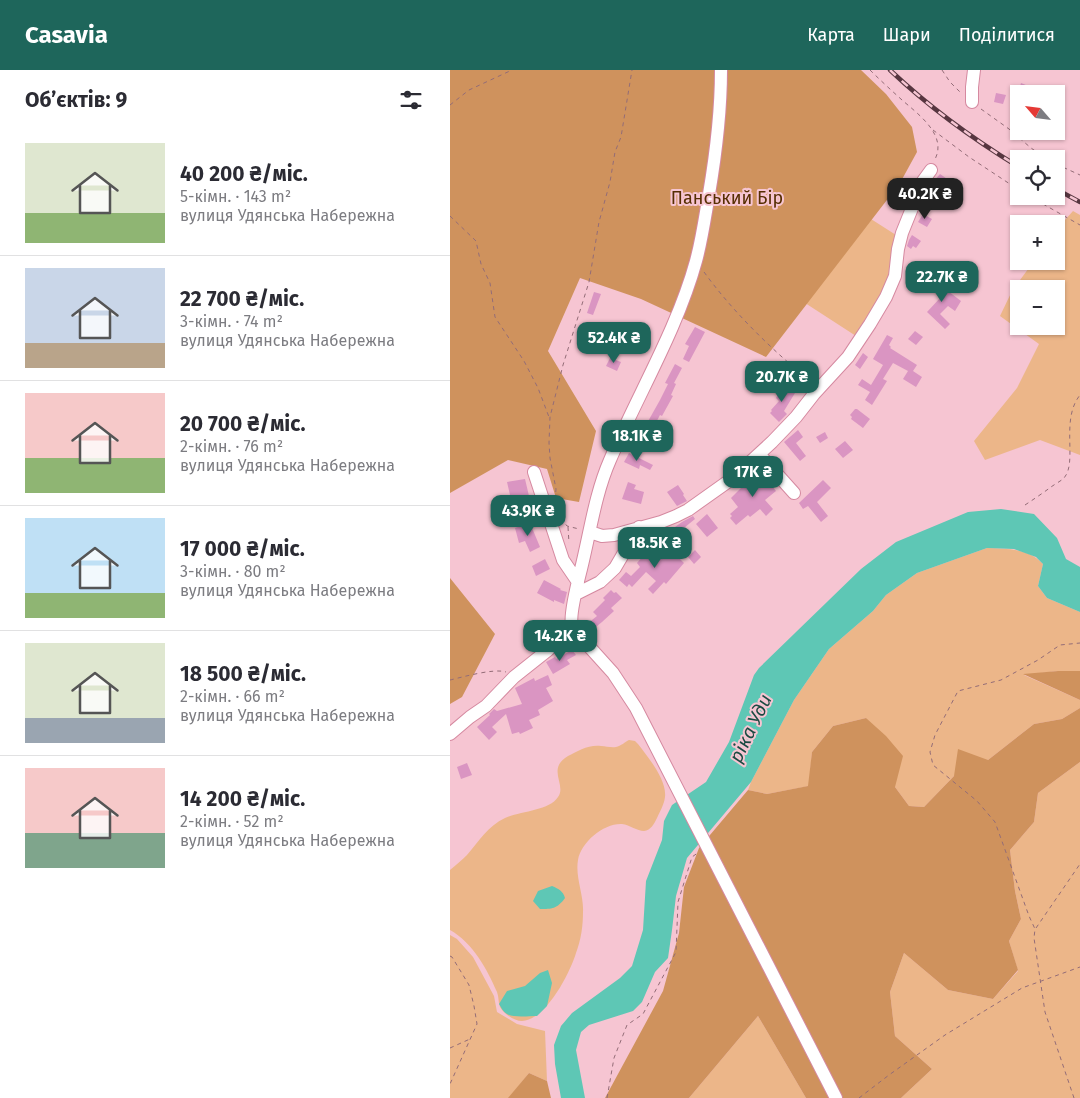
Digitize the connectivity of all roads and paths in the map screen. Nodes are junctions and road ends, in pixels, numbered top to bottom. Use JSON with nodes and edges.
{"nodes":[{"id":1,"x":512,"y":70,"type":"edge"},
{"id":2,"x":632,"y":70,"type":"edge"},
{"id":3,"x":721,"y":70,"type":"edge"},
{"id":4,"x":870,"y":70,"type":"edge"},
{"id":5,"x":942,"y":70,"type":"edge"},
{"id":6,"x":974,"y":70,"type":"edge"},
{"id":7,"x":972,"y":102,"type":"junction"},
{"id":8,"x":450,"y":105,"type":"edge"},
{"id":9,"x":931,"y":129,"type":"junction"},
{"id":10,"x":1035,"y":150,"type":"edge"},
{"id":11,"x":1065,"y":168,"type":"edge"},
{"id":12,"x":931,"y":170,"type":"joint"},
{"id":13,"x":1080,"y":175,"type":"edge"},
{"id":14,"x":1010,"y":184,"type":"edge"},
{"id":15,"x":1045,"y":205,"type":"edge"},
{"id":16,"x":450,"y":216,"type":"edge"},
{"id":17,"x":1080,"y":225,"type":"edge"},
{"id":18,"x":696,"y":262,"type":"junction"},
{"id":19,"x":819,"y":388,"type":"junction"},
{"id":20,"x":1080,"y":395,"type":"edge"},
{"id":21,"x":550,"y":417,"type":"junction"},
{"id":22,"x":759,"y":454,"type":"junction"},
{"id":23,"x":534,"y":472,"type":"dead end"},
{"id":24,"x":794,"y":493,"type":"dead end"},
{"id":25,"x":1025,"y":504,"type":"dead end"},
{"id":26,"x":554,"y":507,"type":"dead end"},
{"id":27,"x":558,"y":514,"type":"dead end"},
{"id":28,"x":639,"y":527,"type":"junction"},
{"id":29,"x":590,"y":532,"type":"junction"},
{"id":30,"x":577,"y":588,"type":"junction"},
{"id":31,"x":572,"y":626,"type":"junction"},
{"id":32,"x":1080,"y":643,"type":"edge"},
{"id":33,"x":514,"y":677,"type":"junction"},
{"id":34,"x":450,"y":680,"type":"edge"},
{"id":35,"x":450,"y":734,"type":"edge"},
{"id":36,"x":707,"y":845,"type":"junction"},
{"id":37,"x":1080,"y":864,"type":"edge"},
{"id":38,"x":1035,"y":929,"type":"junction"},
{"id":39,"x":450,"y":956,"type":"edge"},
{"id":40,"x":1080,"y":967,"type":"edge"},
{"id":41,"x":1040,"y":981,"type":"junction"},
{"id":42,"x":471,"y":1038,"type":"junction"},
{"id":43,"x":450,"y":1048,"type":"edge"},
{"id":44,"x":450,"y":1084,"type":"edge"},
{"id":45,"x":607,"y":1098,"type":"edge"},
{"id":46,"x":836,"y":1098,"type":"edge"},
{"id":47,"x":860,"y":1098,"type":"edge"},
{"id":48,"x":1074,"y":1098,"type":"edge"}],
"edges":[{"from":1,"to":8,"type":"path"},
{"from":2,"to":21,"type":"path"},
{"from":3,"to":18,"type":"street"},
{"from":4,"to":9,"type":"path"},
{"from":5,"to":7,"type":"path"},
{"from":6,"to":7,"type":"street"},
{"from":7,"to":10,"type":"path"},
{"from":9,"to":12,"type":"path"},
{"from":9,"to":14,"type":"path"},
{"from":11,"to":13,"type":"path"},
{"from":12,"to":19,"type":"street"},
{"from":15,"to":17,"type":"path"},
{"from":16,"to":21,"type":"path"},
{"from":18,"to":19,"type":"path"},
{"from":18,"to":29,"type":"street"},
{"from":19,"to":22,"type":"street"},
{"from":20,"to":25,"type":"path"},
{"from":21,"to":26,"type":"path"},
{"from":22,"to":24,"type":"street"},
{"from":22,"to":28,"type":"street"},
{"from":23,"to":30,"type":"street"},
{"from":27,"to":29,"type":"path"},
{"from":28,"to":29,"type":"street"},
{"from":28,"to":30,"type":"street"},
{"from":29,"to":30,"type":"street"},
{"from":30,"to":31,"type":"street"},
{"from":31,"to":33,"type":"street"},
{"from":31,"to":36,"type":"street"},
{"from":32,"to":38,"type":"path"},
{"from":33,"to":34,"type":"path"},
{"from":33,"to":35,"type":"street"},
{"from":36,"to":45,"type":"path"},
{"from":36,"to":46,"type":"street"},
{"from":37,"to":38,"type":"path"},
{"from":38,"to":41,"type":"path"},
{"from":39,"to":42,"type":"path"},
{"from":40,"to":41,"type":"path"},
{"from":41,"to":47,"type":"path"},
{"from":41,"to":48,"type":"path"},
{"from":42,"to":43,"type":"path"},
{"from":42,"to":44,"type":"path"}]}
